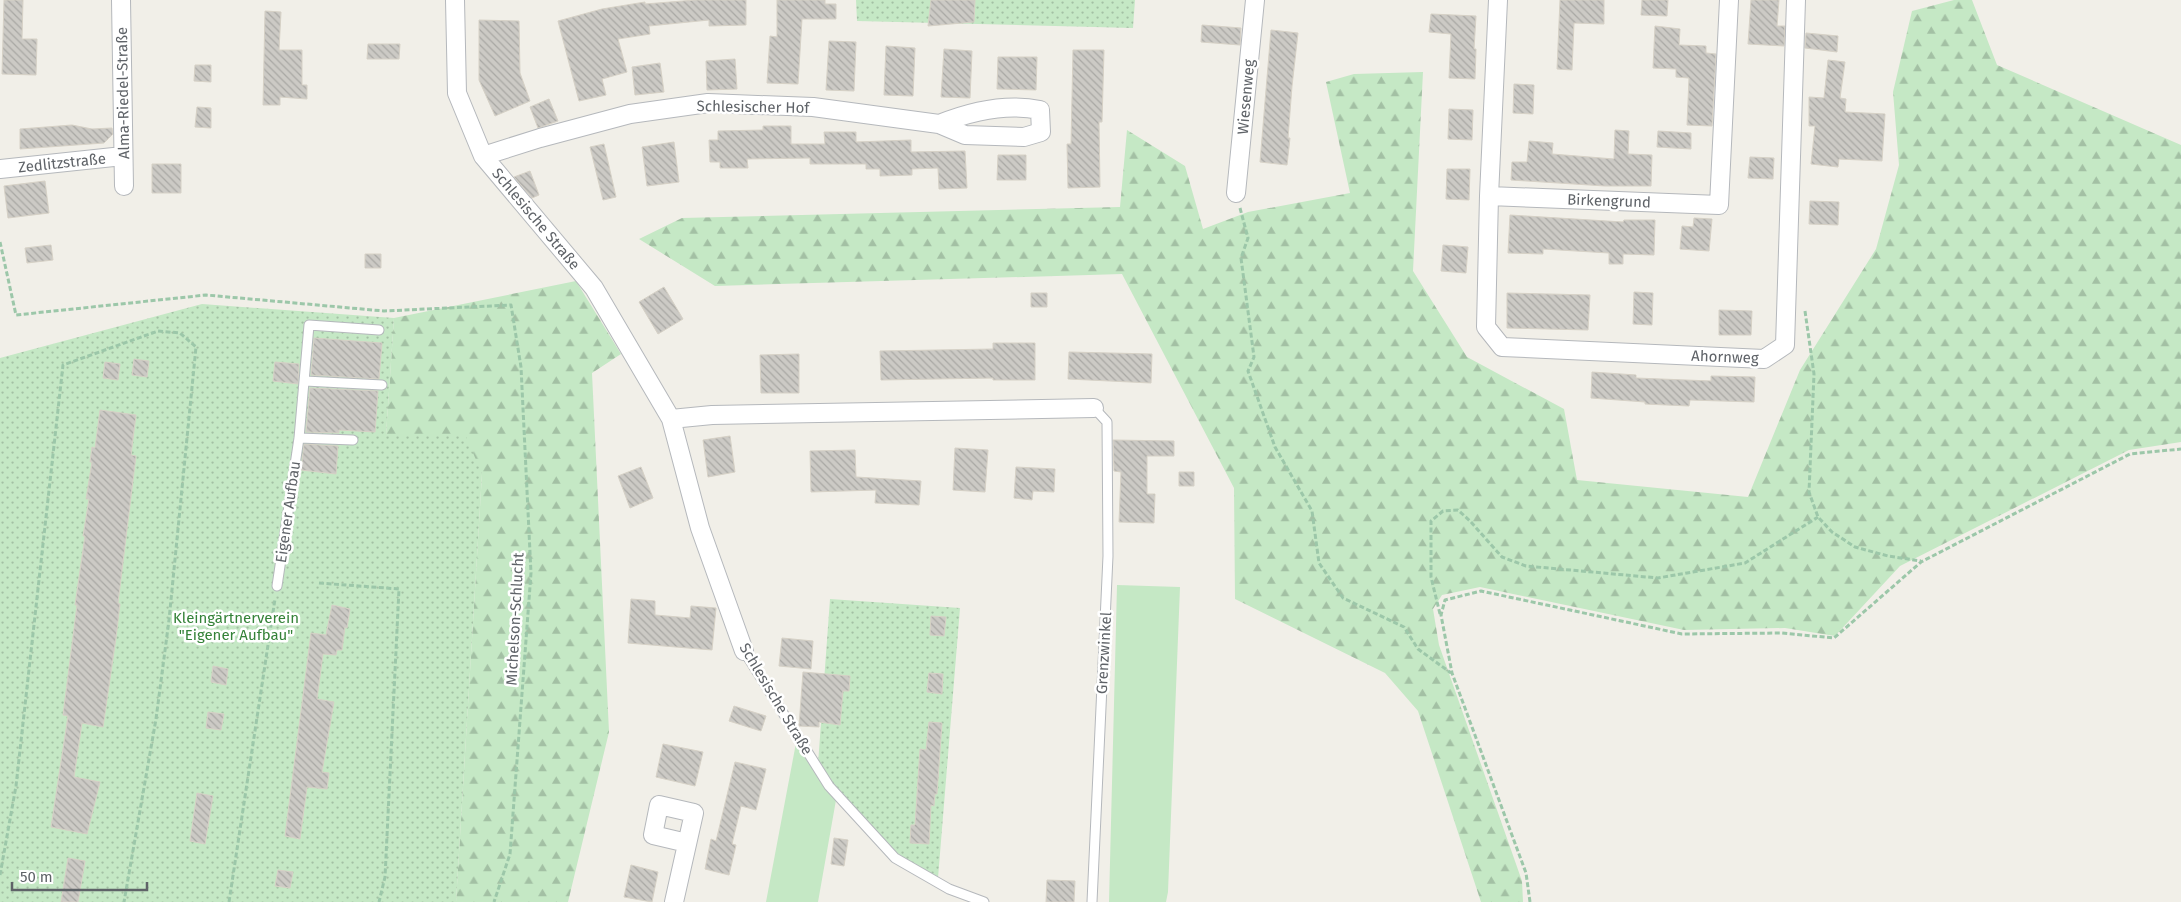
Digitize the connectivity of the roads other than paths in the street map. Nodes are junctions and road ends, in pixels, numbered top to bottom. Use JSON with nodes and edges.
{"nodes":[{"id":1,"x":121,"y":0,"type":"edge"},
{"id":2,"x":455,"y":0,"type":"edge"},
{"id":3,"x":1255,"y":0,"type":"edge"},
{"id":4,"x":1498,"y":0,"type":"edge"},
{"id":5,"x":1729,"y":0,"type":"edge"},
{"id":6,"x":1796,"y":0,"type":"edge"},
{"id":7,"x":938,"y":124,"type":"junction"},
{"id":8,"x":123,"y":156,"type":"junction"},
{"id":9,"x":483,"y":156,"type":"junction"},
{"id":10,"x":0,"y":170,"type":"edge"},
{"id":11,"x":124,"y":186,"type":"dead end"},
{"id":12,"x":1236,"y":193,"type":"road end"},
{"id":13,"x":1489,"y":196,"type":"junction"},
{"id":14,"x":379,"y":330,"type":"dead end"},
{"id":15,"x":305,"y":381,"type":"junction"},
{"id":16,"x":382,"y":385,"type":"dead end"},
{"id":17,"x":1094,"y":408,"type":"joint"},
{"id":18,"x":671,"y":419,"type":"junction"},
{"id":19,"x":299,"y":438,"type":"junction"},
{"id":20,"x":353,"y":440,"type":"dead end"},
{"id":21,"x":277,"y":586,"type":"road end"},
{"id":22,"x":744,"y":652,"type":"joint"},
{"id":23,"x":687,"y":843,"type":"dead end"},
{"id":24,"x":674,"y":902,"type":"edge"},
{"id":25,"x":984,"y":902,"type":"edge"},
{"id":26,"x":1092,"y":902,"type":"edge"}],
"edges":[{"from":1,"to":8,"type":"street","name":"Alma-Riedel-Straße"},
{"from":2,"to":9,"type":"street","name":"Schlesische Straße"},
{"from":3,"to":12,"type":"street","name":"Wiesenweg"},
{"from":4,"to":13,"type":"street"},
{"from":5,"to":13,"type":"street","name":"Birkengrund"},
{"from":6,"to":13,"type":"street","name":"Ahornweg"},
{"from":7,"to":7,"type":"street","name":"Schlesischer Hof"},
{"from":7,"to":9,"type":"street","name":"Schlesischer Hof"},
{"from":8,"to":10,"type":"street","name":"Zedlitzstraße"},
{"from":8,"to":11,"type":"street","name":"Alma-Riedel-Straße"},
{"from":9,"to":18,"type":"street","name":"Schlesische Straße"},
{"from":14,"to":15,"type":"lane","name":"Eigener Aufbau"},
{"from":15,"to":16,"type":"lane"},
{"from":15,"to":19,"type":"lane","name":"Eigener Aufbau"},
{"from":17,"to":18,"type":"street"},
{"from":17,"to":26,"type":"lane","name":"Grenzwinkel"},
{"from":18,"to":22,"type":"street","name":"Schlesische Straße"},
{"from":19,"to":20,"type":"lane"},
{"from":19,"to":21,"type":"lane","name":"Eigener Aufbau"},
{"from":22,"to":25,"type":"lane","name":"Schlesische Straße"},
{"from":23,"to":24,"type":"street"}]}
